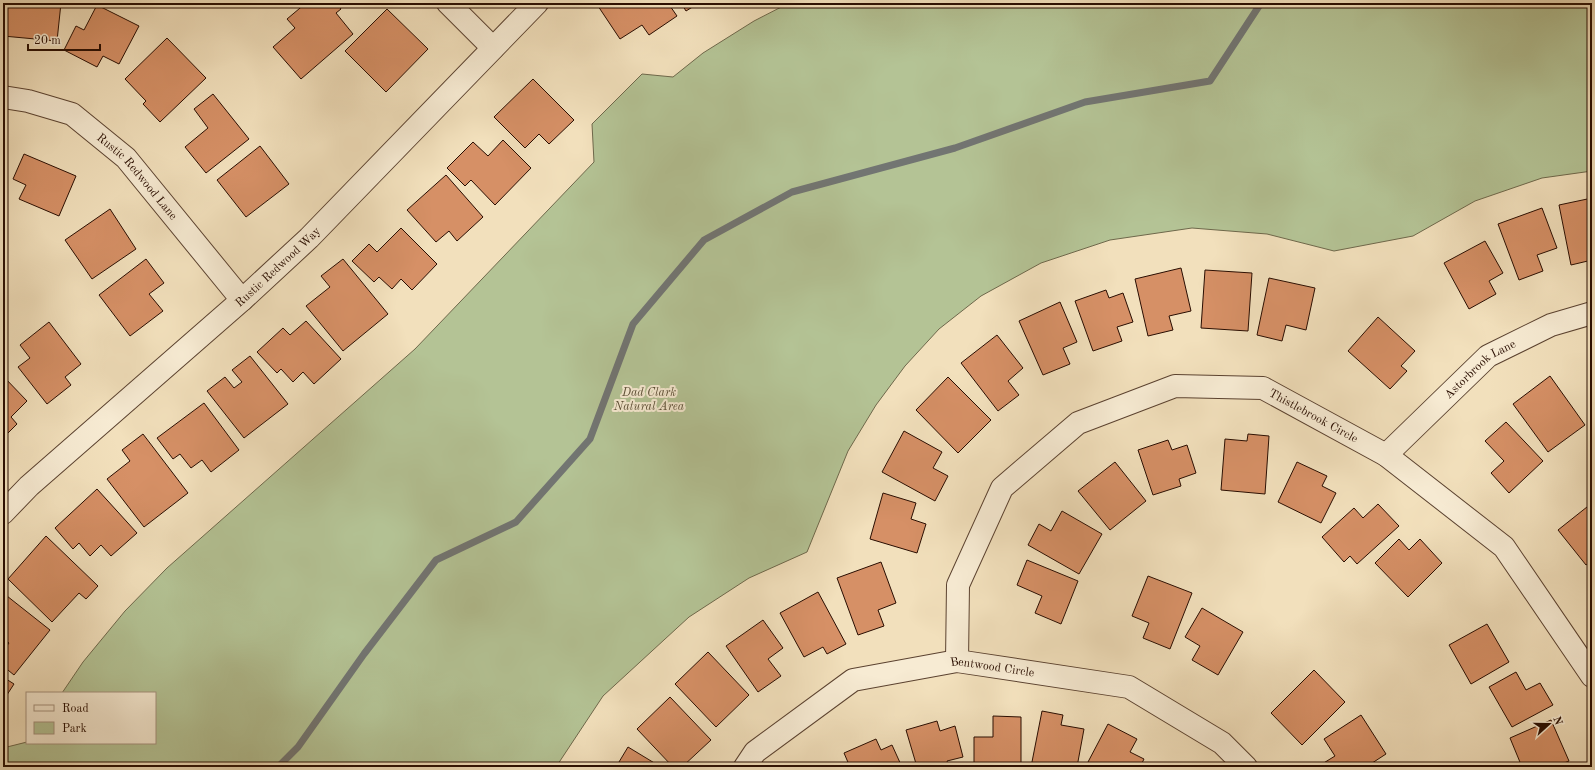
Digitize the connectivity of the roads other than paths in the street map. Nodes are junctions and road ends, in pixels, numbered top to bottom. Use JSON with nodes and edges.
{"nodes":[{"id":1,"x":448,"y":3,"type":"edge"},
{"id":2,"x":537,"y":3,"type":"edge"},
{"id":3,"x":493,"y":48,"type":"junction"},
{"id":4,"x":3,"y":97,"type":"edge"},
{"id":5,"x":242,"y":300,"type":"junction"},
{"id":6,"x":1592,"y":313,"type":"edge"},
{"id":7,"x":1386,"y":455,"type":"junction"},
{"id":8,"x":3,"y":513,"type":"edge"},
{"id":9,"x":957,"y":661,"type":"junction"},
{"id":10,"x":1592,"y":676,"type":"edge"},
{"id":11,"x":745,"y":767,"type":"edge"},
{"id":12,"x":1246,"y":767,"type":"edge"}],
"edges":[{"from":1,"to":3,"type":"street"},
{"from":2,"to":3,"type":"street","name":"Rustic Redwood Way"},
{"from":3,"to":5,"type":"street","name":"Rustic Redwood Way"},
{"from":4,"to":5,"type":"street","name":"Rustic Redwood Lane"},
{"from":5,"to":8,"type":"street","name":"Rustic Redwood Way"},
{"from":6,"to":7,"type":"street","name":"Astorbrook Lane"},
{"from":7,"to":9,"type":"street","name":"Thistlebrook Circle"},
{"from":7,"to":10,"type":"street","name":"Thistlebrook Circle"},
{"from":9,"to":11,"type":"street","name":"Bentwood Circle"},
{"from":9,"to":12,"type":"street","name":"Bentwood Circle"}]}
